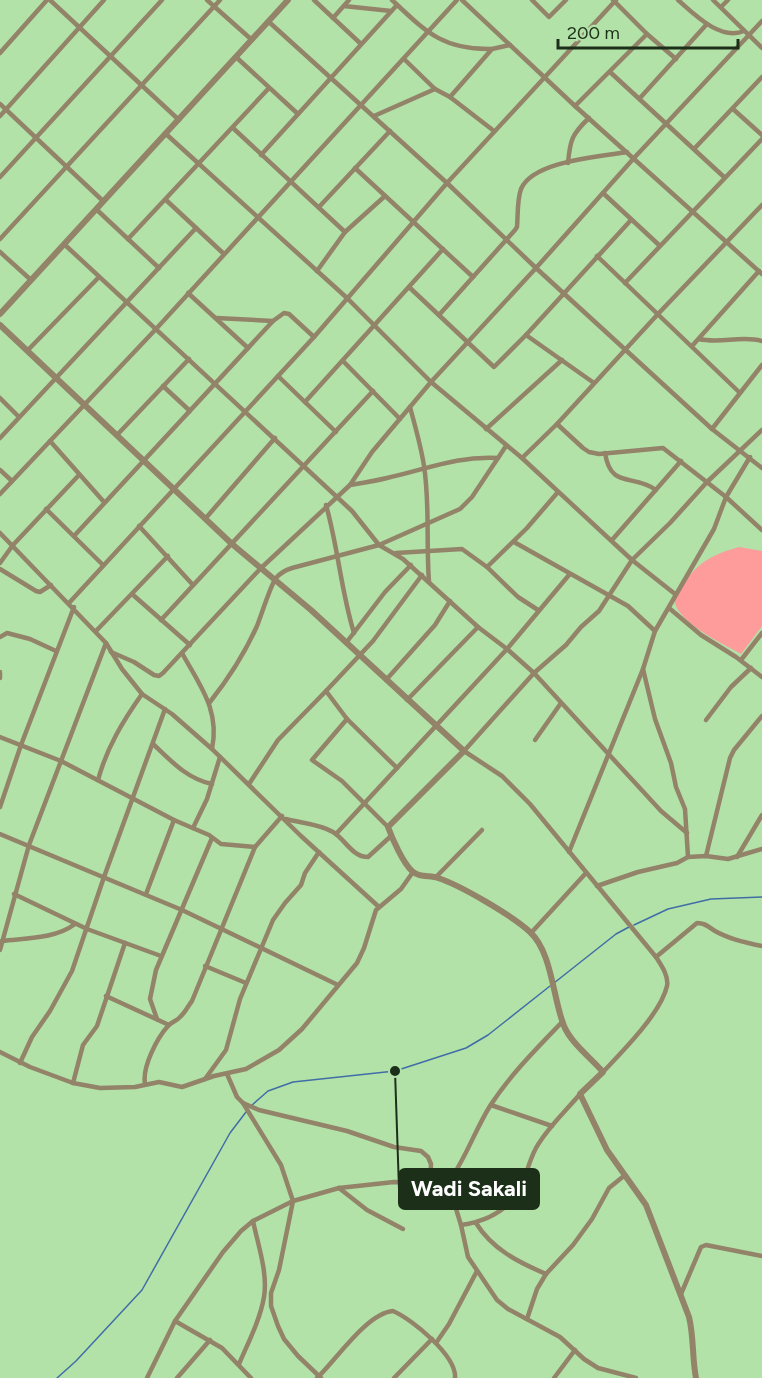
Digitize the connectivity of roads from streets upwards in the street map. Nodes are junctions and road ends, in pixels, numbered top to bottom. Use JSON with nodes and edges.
{"nodes":[{"id":1,"x":49,"y":0,"type":"edge"},
{"id":2,"x":104,"y":0,"type":"edge"},
{"id":3,"x":162,"y":0,"type":"edge"},
{"id":4,"x":207,"y":0,"type":"edge"},
{"id":5,"x":220,"y":0,"type":"edge"},
{"id":6,"x":288,"y":0,"type":"edge"},
{"id":7,"x":314,"y":0,"type":"edge"},
{"id":8,"x":349,"y":0,"type":"edge"},
{"id":9,"x":392,"y":0,"type":"edge"},
{"id":10,"x":457,"y":0,"type":"edge"},
{"id":11,"x":462,"y":0,"type":"edge"},
{"id":12,"x":532,"y":0,"type":"edge"},
{"id":13,"x":566,"y":0,"type":"edge"},
{"id":14,"x":615,"y":0,"type":"edge"},
{"id":15,"x":678,"y":0,"type":"edge"},
{"id":16,"x":713,"y":0,"type":"edge"},
{"id":17,"x":728,"y":0,"type":"edge"},
{"id":18,"x":398,"y":5,"type":"junction"},
{"id":19,"x":214,"y":6,"type":"junction"},
{"id":20,"x":344,"y":6,"type":"junction"},
{"id":21,"x":721,"y":7,"type":"junction"},
{"id":22,"x":391,"y":11,"type":"junction"},
{"id":23,"x":333,"y":18,"type":"junction"},
{"id":24,"x":762,"y":21,"type":"edge"},
{"id":25,"x":268,"y":22,"type":"junction"},
{"id":26,"x":706,"y":25,"type":"junction"},
{"id":27,"x":79,"y":28,"type":"junction"},
{"id":28,"x":744,"y":31,"type":"junction"},
{"id":29,"x":427,"y":33,"type":"junction"},
{"id":30,"x":647,"y":34,"type":"junction"},
{"id":31,"x":749,"y":36,"type":"junction"},
{"id":32,"x":252,"y":40,"type":"junction"},
{"id":33,"x":361,"y":44,"type":"junction"},
{"id":34,"x":510,"y":45,"type":"junction"},
{"id":35,"x":762,"y":48,"type":"edge"},
{"id":36,"x":492,"y":49,"type":"junction"},
{"id":37,"x":0,"y":53,"type":"edge"},
{"id":38,"x":110,"y":57,"type":"junction"},
{"id":39,"x":236,"y":57,"type":"junction"},
{"id":40,"x":404,"y":59,"type":"junction"},
{"id":41,"x":676,"y":59,"type":"junction"},
{"id":42,"x":610,"y":72,"type":"junction"},
{"id":43,"x":545,"y":77,"type":"junction"},
{"id":44,"x":762,"y":77,"type":"edge"},
{"id":45,"x":331,"y":78,"type":"junction"},
{"id":46,"x":141,"y":86,"type":"junction"},
{"id":47,"x":269,"y":88,"type":"junction"},
{"id":48,"x":435,"y":89,"type":"junction"},
{"id":49,"x":450,"y":97,"type":"junction"},
{"id":50,"x":640,"y":98,"type":"junction"},
{"id":51,"x":0,"y":104,"type":"edge"},
{"id":52,"x":575,"y":105,"type":"junction"},
{"id":53,"x":362,"y":106,"type":"junction"},
{"id":54,"x":6,"y":109,"type":"junction"},
{"id":55,"x":734,"y":109,"type":"junction"},
{"id":56,"x":298,"y":114,"type":"junction"},
{"id":57,"x":0,"y":116,"type":"edge"},
{"id":58,"x":374,"y":116,"type":"junction"},
{"id":59,"x":589,"y":118,"type":"junction"},
{"id":60,"x":179,"y":120,"type":"junction"},
{"id":61,"x":667,"y":123,"type":"junction"},
{"id":62,"x":233,"y":128,"type":"junction"},
{"id":63,"x":390,"y":131,"type":"junction"},
{"id":64,"x":494,"y":131,"type":"junction"},
{"id":65,"x":166,"y":134,"type":"junction"},
{"id":66,"x":762,"y":137,"type":"edge"},
{"id":67,"x":36,"y":138,"type":"junction"},
{"id":68,"x":694,"y":149,"type":"junction"},
{"id":69,"x":627,"y":152,"type":"junction"},
{"id":70,"x":261,"y":154,"type":"junction"},
{"id":71,"x":634,"y":158,"type":"junction"},
{"id":72,"x":568,"y":163,"type":"junction"},
{"id":73,"x":199,"y":164,"type":"junction"},
{"id":74,"x":66,"y":167,"type":"junction"},
{"id":75,"x":355,"y":168,"type":"junction"},
{"id":76,"x":0,"y":177,"type":"edge"},
{"id":77,"x":724,"y":177,"type":"junction"},
{"id":78,"x":291,"y":182,"type":"junction"},
{"id":79,"x":447,"y":183,"type":"junction"},
{"id":80,"x":603,"y":193,"type":"junction"},
{"id":81,"x":385,"y":196,"type":"junction"},
{"id":82,"x":166,"y":200,"type":"junction"},
{"id":83,"x":103,"y":201,"type":"junction"},
{"id":84,"x":319,"y":207,"type":"junction"},
{"id":85,"x":761,"y":207,"type":"edge"},
{"id":86,"x":96,"y":209,"type":"junction"},
{"id":87,"x":692,"y":211,"type":"junction"},
{"id":88,"x":258,"y":217,"type":"junction"},
{"id":89,"x":631,"y":220,"type":"junction"},
{"id":90,"x":412,"y":221,"type":"junction"},
{"id":91,"x":196,"y":228,"type":"junction"},
{"id":92,"x":345,"y":232,"type":"junction"},
{"id":93,"x":0,"y":239,"type":"edge"},
{"id":94,"x":128,"y":239,"type":"junction"},
{"id":95,"x":508,"y":240,"type":"junction"},
{"id":96,"x":726,"y":242,"type":"junction"},
{"id":97,"x":64,"y":244,"type":"junction"},
{"id":98,"x":659,"y":245,"type":"junction"},
{"id":99,"x":444,"y":249,"type":"junction"},
{"id":100,"x":0,"y":252,"type":"edge"},
{"id":101,"x":224,"y":254,"type":"junction"},
{"id":102,"x":597,"y":256,"type":"junction"},
{"id":103,"x":159,"y":268,"type":"junction"},
{"id":104,"x":536,"y":268,"type":"junction"},
{"id":105,"x":317,"y":271,"type":"junction"},
{"id":106,"x":761,"y":272,"type":"edge"},
{"id":107,"x":99,"y":277,"type":"junction"},
{"id":108,"x":473,"y":277,"type":"junction"},
{"id":109,"x":32,"y":280,"type":"junction"},
{"id":110,"x":625,"y":283,"type":"junction"},
{"id":111,"x":409,"y":287,"type":"junction"},
{"id":112,"x":188,"y":293,"type":"junction"},
{"id":113,"x":563,"y":293,"type":"junction"},
{"id":114,"x":346,"y":298,"type":"junction"},
{"id":115,"x":127,"y":303,"type":"junction"},
{"id":116,"x":0,"y":314,"type":"edge"},
{"id":117,"x":658,"y":314,"type":"junction"},
{"id":118,"x":439,"y":315,"type":"junction"},
{"id":119,"x":215,"y":318,"type":"junction"},
{"id":120,"x":273,"y":321,"type":"junction"},
{"id":121,"x":0,"y":325,"type":"edge"},
{"id":122,"x":375,"y":326,"type":"junction"},
{"id":123,"x":156,"y":329,"type":"junction"},
{"id":124,"x":526,"y":335,"type":"junction"},
{"id":125,"x":314,"y":337,"type":"junction"},
{"id":126,"x":699,"y":339,"type":"junction"},
{"id":127,"x":762,"y":341,"type":"edge"},
{"id":128,"x":467,"y":342,"type":"junction"},
{"id":129,"x":693,"y":346,"type":"junction"},
{"id":130,"x":248,"y":348,"type":"junction"},
{"id":131,"x":625,"y":349,"type":"junction"},
{"id":132,"x":27,"y":351,"type":"junction"},
{"id":133,"x":189,"y":359,"type":"junction"},
{"id":134,"x":562,"y":360,"type":"junction"},
{"id":135,"x":343,"y":361,"type":"junction"},
{"id":136,"x":762,"y":365,"type":"edge"},
{"id":137,"x":278,"y":376,"type":"junction"},
{"id":138,"x":56,"y":378,"type":"junction"},
{"id":139,"x":431,"y":382,"type":"junction"},
{"id":140,"x":594,"y":383,"type":"junction"},
{"id":141,"x":216,"y":384,"type":"junction"},
{"id":142,"x":164,"y":386,"type":"junction"},
{"id":143,"x":373,"y":391,"type":"junction"},
{"id":144,"x":739,"y":392,"type":"junction"},
{"id":145,"x":0,"y":398,"type":"edge"},
{"id":146,"x":305,"y":402,"type":"junction"},
{"id":147,"x":85,"y":405,"type":"junction"},
{"id":148,"x":410,"y":407,"type":"junction"},
{"id":149,"x":190,"y":411,"type":"junction"},
{"id":150,"x":246,"y":411,"type":"junction"},
{"id":151,"x":20,"y":417,"type":"junction"},
{"id":152,"x":400,"y":419,"type":"junction"},
{"id":153,"x":557,"y":424,"type":"junction"},
{"id":154,"x":486,"y":429,"type":"junction"},
{"id":155,"x":712,"y":429,"type":"junction"},
{"id":156,"x":762,"y":430,"type":"edge"},
{"id":157,"x":336,"y":432,"type":"junction"},
{"id":158,"x":117,"y":435,"type":"junction"},
{"id":159,"x":0,"y":438,"type":"edge"},
{"id":160,"x":275,"y":438,"type":"junction"},
{"id":161,"x":50,"y":441,"type":"junction"},
{"id":162,"x":506,"y":446,"type":"junction"},
{"id":163,"x":741,"y":450,"type":"junction"},
{"id":164,"x":605,"y":453,"type":"junction"},
{"id":165,"x":750,"y":457,"type":"junction"},
{"id":166,"x":498,"y":458,"type":"junction"},
{"id":167,"x":522,"y":458,"type":"junction"},
{"id":168,"x":144,"y":460,"type":"junction"},
{"id":169,"x":681,"y":461,"type":"junction"},
{"id":170,"x":304,"y":467,"type":"junction"},
{"id":171,"x":424,"y":467,"type":"junction"},
{"id":172,"x":762,"y":468,"type":"edge"},
{"id":173,"x":0,"y":470,"type":"edge"},
{"id":174,"x":79,"y":475,"type":"junction"},
{"id":175,"x":12,"y":481,"type":"junction"},
{"id":176,"x":707,"y":483,"type":"junction"},
{"id":177,"x":350,"y":484,"type":"junction"},
{"id":178,"x":173,"y":488,"type":"junction"},
{"id":179,"x":656,"y":490,"type":"junction"},
{"id":180,"x":558,"y":492,"type":"junction"},
{"id":181,"x":0,"y":494,"type":"edge"},
{"id":182,"x":336,"y":496,"type":"junction"},
{"id":183,"x":726,"y":497,"type":"junction"},
{"id":184,"x":104,"y":502,"type":"junction"},
{"id":185,"x":326,"y":505,"type":"junction"},
{"id":186,"x":46,"y":509,"type":"junction"},
{"id":187,"x":205,"y":519,"type":"junction"},
{"id":188,"x":427,"y":523,"type":"junction"},
{"id":189,"x":139,"y":526,"type":"junction"},
{"id":190,"x":762,"y":530,"type":"edge"},
{"id":191,"x":0,"y":532,"type":"edge"},
{"id":192,"x":74,"y":536,"type":"junction"},
{"id":193,"x":612,"y":540,"type":"junction"},
{"id":194,"x":514,"y":542,"type":"junction"},
{"id":195,"x":232,"y":544,"type":"junction"},
{"id":196,"x":13,"y":545,"type":"junction"},
{"id":197,"x":379,"y":545,"type":"junction"},
{"id":198,"x":427,"y":552,"type":"junction"},
{"id":199,"x":396,"y":553,"type":"junction"},
{"id":200,"x":168,"y":556,"type":"junction"},
{"id":201,"x":338,"y":556,"type":"junction"},
{"id":202,"x":632,"y":560,"type":"junction"},
{"id":203,"x":0,"y":563,"type":"edge"},
{"id":204,"x":103,"y":565,"type":"junction"},
{"id":205,"x":411,"y":565,"type":"junction"},
{"id":206,"x":487,"y":567,"type":"junction"},
{"id":207,"x":0,"y":568,"type":"edge"},
{"id":208,"x":260,"y":569,"type":"junction"},
{"id":209,"x":422,"y":575,"type":"junction"},
{"id":210,"x":569,"y":575,"type":"junction"},
{"id":211,"x":274,"y":580,"type":"junction"},
{"id":212,"x":429,"y":582,"type":"junction"},
{"id":213,"x":51,"y":585,"type":"junction"},
{"id":214,"x":193,"y":585,"type":"junction"},
{"id":215,"x":132,"y":594,"type":"junction"},
{"id":216,"x":675,"y":594,"type":"junction"},
{"id":217,"x":607,"y":596,"type":"junction"},
{"id":218,"x":450,"y":601,"type":"junction"},
{"id":219,"x":72,"y":605,"type":"junction"},
{"id":220,"x":669,"y":608,"type":"junction"},
{"id":221,"x":538,"y":610,"type":"junction"},
{"id":222,"x":161,"y":620,"type":"junction"},
{"id":223,"x":478,"y":627,"type":"junction"},
{"id":224,"x":96,"y":631,"type":"junction"},
{"id":225,"x":654,"y":631,"type":"junction"},
{"id":226,"x":354,"y":633,"type":"junction"},
{"id":227,"x":762,"y":633,"type":"edge"},
{"id":228,"x":0,"y":637,"type":"edge"},
{"id":229,"x":106,"y":643,"type":"junction"},
{"id":230,"x":346,"y":643,"type":"junction"},
{"id":231,"x":190,"y":645,"type":"junction"},
{"id":232,"x":507,"y":649,"type":"junction"},
{"id":233,"x":56,"y":651,"type":"junction"},
{"id":234,"x":111,"y":652,"type":"junction"},
{"id":235,"x":182,"y":653,"type":"junction"},
{"id":236,"x":360,"y":656,"type":"junction"},
{"id":237,"x":741,"y":660,"type":"junction"},
{"id":238,"x":751,"y":668,"type":"junction"},
{"id":239,"x":643,"y":669,"type":"junction"},
{"id":240,"x":0,"y":672,"type":"edge"},
{"id":241,"x":534,"y":674,"type":"junction"},
{"id":242,"x":0,"y":677,"type":"edge"},
{"id":243,"x":762,"y":677,"type":"edge"},
{"id":244,"x":386,"y":680,"type":"junction"},
{"id":245,"x":326,"y":692,"type":"junction"},
{"id":246,"x":142,"y":694,"type":"junction"},
{"id":247,"x":407,"y":700,"type":"junction"},
{"id":248,"x":210,"y":702,"type":"junction"},
{"id":249,"x":561,"y":703,"type":"junction"},
{"id":250,"x":165,"y":709,"type":"junction"},
{"id":251,"x":762,"y":716,"type":"edge"},
{"id":252,"x":347,"y":719,"type":"junction"},
{"id":253,"x":706,"y":720,"type":"dead end"},
{"id":254,"x":436,"y":726,"type":"junction"},
{"id":255,"x":0,"y":737,"type":"edge"},
{"id":256,"x":535,"y":740,"type":"dead end"},
{"id":257,"x":153,"y":744,"type":"junction"},
{"id":258,"x":21,"y":745,"type":"junction"},
{"id":259,"x":212,"y":749,"type":"junction"},
{"id":260,"x":464,"y":751,"type":"junction"},
{"id":261,"x":609,"y":752,"type":"junction"},
{"id":262,"x":219,"y":757,"type":"junction"},
{"id":263,"x":62,"y":762,"type":"junction"},
{"id":264,"x":397,"y":768,"type":"junction"},
{"id":265,"x":98,"y":780,"type":"junction"},
{"id":266,"x":212,"y":784,"type":"junction"},
{"id":267,"x":249,"y":784,"type":"junction"},
{"id":268,"x":134,"y":797,"type":"junction"},
{"id":269,"x":364,"y":803,"type":"junction"},
{"id":270,"x":0,"y":807,"type":"edge"},
{"id":271,"x":762,"y":815,"type":"edge"},
{"id":272,"x":284,"y":817,"type":"junction"},
{"id":273,"x":174,"y":820,"type":"junction"},
{"id":274,"x":388,"y":827,"type":"junction"},
{"id":275,"x":193,"y":828,"type":"junction"},
{"id":276,"x":482,"y":830,"type":"dead end"},
{"id":277,"x":687,"y":833,"type":"junction"},
{"id":278,"x":0,"y":834,"type":"edge"},
{"id":279,"x":336,"y":834,"type":"junction"},
{"id":280,"x":392,"y":836,"type":"junction"},
{"id":281,"x":212,"y":838,"type":"junction"},
{"id":282,"x":29,"y":845,"type":"junction"},
{"id":283,"x":255,"y":847,"type":"junction"},
{"id":284,"x":762,"y":849,"type":"edge"},
{"id":285,"x":319,"y":852,"type":"junction"},
{"id":286,"x":568,"y":852,"type":"junction"},
{"id":287,"x":706,"y":856,"type":"junction"},
{"id":288,"x":688,"y":857,"type":"junction"},
{"id":289,"x":737,"y":858,"type":"junction"},
{"id":290,"x":413,"y":872,"type":"junction"},
{"id":291,"x":586,"y":873,"type":"junction"},
{"id":292,"x":104,"y":877,"type":"junction"},
{"id":293,"x":436,"y":877,"type":"junction"},
{"id":294,"x":597,"y":886,"type":"junction"},
{"id":295,"x":14,"y":894,"type":"junction"},
{"id":296,"x":146,"y":894,"type":"junction"},
{"id":297,"x":379,"y":907,"type":"junction"},
{"id":298,"x":182,"y":910,"type":"junction"},
{"id":299,"x":75,"y":924,"type":"junction"},
{"id":300,"x":87,"y":929,"type":"junction"},
{"id":301,"x":222,"y":930,"type":"junction"},
{"id":302,"x":531,"y":933,"type":"junction"},
{"id":303,"x":2,"y":941,"type":"junction"},
{"id":304,"x":125,"y":943,"type":"junction"},
{"id":305,"x":762,"y":946,"type":"edge"},
{"id":306,"x":261,"y":947,"type":"junction"},
{"id":307,"x":0,"y":949,"type":"edge"},
{"id":308,"x":161,"y":956,"type":"junction"},
{"id":309,"x":656,"y":957,"type":"junction"},
{"id":310,"x":205,"y":966,"type":"junction"},
{"id":311,"x":246,"y":983,"type":"junction"},
{"id":312,"x":338,"y":985,"type":"junction"},
{"id":313,"x":106,"y":996,"type":"junction"},
{"id":314,"x":157,"y":1019,"type":"junction"},
{"id":315,"x":563,"y":1022,"type":"junction"},
{"id":316,"x":169,"y":1025,"type":"junction"},
{"id":317,"x":0,"y":1052,"type":"edge"},
{"id":318,"x":20,"y":1063,"type":"junction"},
{"id":319,"x":603,"y":1072,"type":"junction"},
{"id":320,"x":227,"y":1074,"type":"junction"},
{"id":321,"x":205,"y":1079,"type":"junction"},
{"id":322,"x":73,"y":1083,"type":"junction"},
{"id":323,"x":145,"y":1084,"type":"junction"},
{"id":324,"x":580,"y":1094,"type":"junction"},
{"id":325,"x":243,"y":1103,"type":"junction"},
{"id":326,"x":491,"y":1105,"type":"junction"},
{"id":327,"x":552,"y":1126,"type":"junction"},
{"id":328,"x":625,"y":1175,"type":"junction"},
{"id":329,"x":448,"y":1183,"type":"junction"},
{"id":330,"x":430,"y":1184,"type":"junction"},
{"id":331,"x":339,"y":1188,"type":"junction"},
{"id":332,"x":293,"y":1201,"type":"junction"},
{"id":333,"x":253,"y":1221,"type":"junction"},
{"id":334,"x":476,"y":1223,"type":"junction"},
{"id":335,"x":461,"y":1225,"type":"junction"},
{"id":336,"x":404,"y":1229,"type":"dead end"},
{"id":337,"x":762,"y":1256,"type":"edge"},
{"id":338,"x":477,"y":1271,"type":"junction"},
{"id":339,"x":546,"y":1274,"type":"junction"},
{"id":340,"x":272,"y":1293,"type":"junction"},
{"id":341,"x":681,"y":1294,"type":"junction"},
{"id":342,"x":264,"y":1297,"type":"junction"},
{"id":343,"x":527,"y":1319,"type":"junction"},
{"id":344,"x":175,"y":1322,"type":"junction"},
{"id":345,"x":210,"y":1340,"type":"junction"},
{"id":346,"x":434,"y":1341,"type":"junction"},
{"id":347,"x":575,"y":1350,"type":"junction"},
{"id":348,"x":239,"y":1364,"type":"junction"},
{"id":349,"x":244,"y":1376,"type":"edge"},
{"id":350,"x":147,"y":1378,"type":"edge"},
{"id":351,"x":177,"y":1378,"type":"edge"},
{"id":352,"x":251,"y":1378,"type":"edge"},
{"id":353,"x":319,"y":1378,"type":"edge"},
{"id":354,"x":394,"y":1378,"type":"edge"},
{"id":355,"x":455,"y":1378,"type":"edge"},
{"id":356,"x":554,"y":1378,"type":"edge"},
{"id":357,"x":636,"y":1378,"type":"edge"},
{"id":358,"x":696,"y":1378,"type":"edge"}],
"edges":[{"from":1,"to":27,"type":"street"},
{"from":1,"to":37,"type":"street"},
{"from":2,"to":27,"type":"street"},
{"from":3,"to":38,"type":"street"},
{"from":4,"to":19,"type":"street"},
{"from":5,"to":19,"type":"street"},
{"from":6,"to":25,"type":"street"},
{"from":7,"to":23,"type":"street"},
{"from":8,"to":20,"type":"street"},
{"from":9,"to":18,"type":"street"},
{"from":10,"to":29,"type":"street"},
{"from":11,"to":34,"type":"street"},
{"from":12,"to":13,"type":"street"},
{"from":14,"to":30,"type":"street"},
{"from":14,"to":43,"type":"street"},
{"from":15,"to":26,"type":"street"},
{"from":16,"to":21,"type":"street"},
{"from":17,"to":21,"type":"street"},
{"from":18,"to":22,"type":"street"},
{"from":18,"to":29,"type":"street"},
{"from":19,"to":32,"type":"street"},
{"from":19,"to":46,"type":"street"},
{"from":20,"to":22,"type":"street"},
{"from":20,"to":23,"type":"street"},
{"from":21,"to":28,"type":"street"},
{"from":22,"to":33,"type":"street"},
{"from":23,"to":33,"type":"street"},
{"from":24,"to":31,"type":"street"},
{"from":25,"to":32,"type":"street"},
{"from":25,"to":45,"type":"street"},
{"from":26,"to":28,"type":"street"},
{"from":26,"to":41,"type":"street"},
{"from":27,"to":38,"type":"street"},
{"from":27,"to":54,"type":"street"},
{"from":28,"to":31,"type":"street"},
{"from":29,"to":36,"type":"street"},
{"from":29,"to":40,"type":"street"},
{"from":30,"to":41,"type":"street"},
{"from":30,"to":42,"type":"street"},
{"from":31,"to":35,"type":"street"},
{"from":31,"to":61,"type":"street"},
{"from":32,"to":39,"type":"street"},
{"from":33,"to":45,"type":"street"},
{"from":34,"to":36,"type":"street"},
{"from":34,"to":43,"type":"street"},
{"from":36,"to":49,"type":"street"},
{"from":38,"to":46,"type":"street"},
{"from":38,"to":67,"type":"street"},
{"from":39,"to":47,"type":"street"},
{"from":39,"to":60,"type":"street"},
{"from":40,"to":48,"type":"street"},
{"from":40,"to":53,"type":"street"},
{"from":41,"to":50,"type":"street"},
{"from":42,"to":50,"type":"street"},
{"from":42,"to":52,"type":"street"},
{"from":43,"to":52,"type":"street"},
{"from":43,"to":64,"type":"street"},
{"from":44,"to":55,"type":"street"},
{"from":45,"to":53,"type":"street"},
{"from":45,"to":56,"type":"street"},
{"from":46,"to":60,"type":"street"},
{"from":46,"to":74,"type":"street"},
{"from":47,"to":56,"type":"street"},
{"from":47,"to":62,"type":"street"},
{"from":48,"to":49,"type":"street"},
{"from":48,"to":58,"type":"street"},
{"from":49,"to":64,"type":"street"},
{"from":50,"to":61,"type":"street"},
{"from":51,"to":54,"type":"street"},
{"from":52,"to":59,"type":"street"},
{"from":53,"to":58,"type":"street"},
{"from":53,"to":78,"type":"street"},
{"from":54,"to":57,"type":"street"},
{"from":54,"to":67,"type":"street"},
{"from":55,"to":66,"type":"street"},
{"from":55,"to":68,"type":"street"},
{"from":56,"to":70,"type":"street"},
{"from":58,"to":63,"type":"street"},
{"from":59,"to":69,"type":"street"},
{"from":59,"to":72,"type":"street"},
{"from":60,"to":65,"type":"street"},
{"from":61,"to":68,"type":"street"},
{"from":61,"to":71,"type":"street"},
{"from":62,"to":70,"type":"street"},
{"from":62,"to":73,"type":"street"},
{"from":63,"to":75,"type":"street"},
{"from":63,"to":79,"type":"street"},
{"from":64,"to":79,"type":"street"},
{"from":65,"to":73,"type":"street"},
{"from":65,"to":83,"type":"street"},
{"from":66,"to":77,"type":"street"},
{"from":67,"to":74,"type":"street"},
{"from":67,"to":76,"type":"street"},
{"from":68,"to":77,"type":"street"},
{"from":69,"to":71,"type":"street"},
{"from":69,"to":72,"type":"street"},
{"from":70,"to":78,"type":"street"},
{"from":71,"to":80,"type":"street"},
{"from":71,"to":87,"type":"street"},
{"from":72,"to":95,"type":"street"},
{"from":73,"to":82,"type":"street"},
{"from":73,"to":88,"type":"street"},
{"from":74,"to":83,"type":"street"},
{"from":74,"to":93,"type":"street"},
{"from":75,"to":81,"type":"street"},
{"from":75,"to":84,"type":"street"},
{"from":77,"to":87,"type":"street"},
{"from":78,"to":84,"type":"street"},
{"from":78,"to":88,"type":"street"},
{"from":79,"to":90,"type":"street"},
{"from":79,"to":95,"type":"street"},
{"from":80,"to":89,"type":"street"},
{"from":80,"to":104,"type":"street"},
{"from":81,"to":90,"type":"street"},
{"from":81,"to":92,"type":"street"},
{"from":82,"to":91,"type":"street"},
{"from":82,"to":94,"type":"street"},
{"from":83,"to":86,"type":"street"},
{"from":84,"to":92,"type":"street"},
{"from":85,"to":96,"type":"street"},
{"from":86,"to":94,"type":"street"},
{"from":86,"to":97,"type":"street"},
{"from":87,"to":96,"type":"street"},
{"from":87,"to":98,"type":"street"},
{"from":88,"to":101,"type":"street"},
{"from":88,"to":105,"type":"street"},
{"from":89,"to":98,"type":"street"},
{"from":89,"to":102,"type":"street"},
{"from":90,"to":99,"type":"street"},
{"from":90,"to":114,"type":"street"},
{"from":91,"to":101,"type":"street"},
{"from":91,"to":103,"type":"street"},
{"from":92,"to":105,"type":"street"},
{"from":94,"to":103,"type":"street"},
{"from":95,"to":104,"type":"street"},
{"from":95,"to":108,"type":"street"},
{"from":96,"to":106,"type":"street"},
{"from":96,"to":117,"type":"street"},
{"from":97,"to":107,"type":"street"},
{"from":97,"to":109,"type":"street"},
{"from":98,"to":110,"type":"street"},
{"from":99,"to":108,"type":"street"},
{"from":99,"to":111,"type":"street"},
{"from":100,"to":109,"type":"street"},
{"from":101,"to":112,"type":"street"},
{"from":102,"to":110,"type":"street"},
{"from":102,"to":113,"type":"street"},
{"from":103,"to":115,"type":"street"},
{"from":104,"to":113,"type":"street"},
{"from":104,"to":128,"type":"street"},
{"from":105,"to":114,"type":"street"},
{"from":106,"to":126,"type":"street"},
{"from":107,"to":115,"type":"street"},
{"from":107,"to":132,"type":"street"},
{"from":108,"to":118,"type":"street"},
{"from":109,"to":116,"type":"street"},
{"from":110,"to":117,"type":"street"},
{"from":111,"to":118,"type":"street"},
{"from":111,"to":122,"type":"street"},
{"from":112,"to":119,"type":"street"},
{"from":112,"to":123,"type":"street"},
{"from":113,"to":124,"type":"street"},
{"from":113,"to":131,"type":"street"},
{"from":114,"to":122,"type":"street"},
{"from":114,"to":125,"type":"street"},
{"from":115,"to":123,"type":"street"},
{"from":115,"to":138,"type":"street"},
{"from":117,"to":129,"type":"street"},
{"from":117,"to":131,"type":"street"},
{"from":118,"to":128,"type":"street"},
{"from":119,"to":120,"type":"street"},
{"from":119,"to":130,"type":"street"},
{"from":120,"to":125,"type":"street"},
{"from":120,"to":130,"type":"street"},
{"from":121,"to":132,"type":"street"},
{"from":122,"to":135,"type":"street"},
{"from":122,"to":139,"type":"street"},
{"from":123,"to":133,"type":"street"},
{"from":123,"to":147,"type":"street"},
{"from":124,"to":128,"type":"street"},
{"from":124,"to":134,"type":"street"},
{"from":125,"to":137,"type":"street"},
{"from":126,"to":127,"type":"street"},
{"from":126,"to":129,"type":"street"},
{"from":128,"to":139,"type":"street"},
{"from":129,"to":144,"type":"street"},
{"from":130,"to":141,"type":"street"},
{"from":131,"to":140,"type":"street"},
{"from":131,"to":155,"type":"street"},
{"from":132,"to":138,"type":"street"},
{"from":133,"to":141,"type":"street"},
{"from":133,"to":142,"type":"street"},
{"from":134,"to":140,"type":"street"},
{"from":134,"to":154,"type":"street"},
{"from":135,"to":143,"type":"street"},
{"from":135,"to":146,"type":"street"},
{"from":136,"to":144,"type":"street"},
{"from":137,"to":146,"type":"street"},
{"from":137,"to":150,"type":"street"},
{"from":138,"to":147,"type":"street"},
{"from":138,"to":151,"type":"street"},
{"from":139,"to":148,"type":"street"},
{"from":139,"to":154,"type":"street"},
{"from":140,"to":153,"type":"street"},
{"from":141,"to":149,"type":"street"},
{"from":141,"to":150,"type":"street"},
{"from":142,"to":149,"type":"street"},
{"from":142,"to":158,"type":"street"},
{"from":143,"to":152,"type":"street"},
{"from":143,"to":157,"type":"street"},
{"from":144,"to":155,"type":"street"},
{"from":145,"to":151,"type":"street"},
{"from":146,"to":157,"type":"street"},
{"from":147,"to":158,"type":"street"},
{"from":147,"to":161,"type":"street"},
{"from":148,"to":152,"type":"street"},
{"from":148,"to":171,"type":"street"},
{"from":149,"to":168,"type":"street"},
{"from":150,"to":160,"type":"street"},
{"from":150,"to":178,"type":"street"},
{"from":151,"to":159,"type":"street"},
{"from":152,"to":177,"type":"street"},
{"from":153,"to":164,"type":"street"},
{"from":153,"to":167,"type":"street"},
{"from":154,"to":162,"type":"street"},
{"from":155,"to":163,"type":"street"},
{"from":156,"to":163,"type":"street"},
{"from":157,"to":170,"type":"street"},
{"from":158,"to":168,"type":"street"},
{"from":160,"to":170,"type":"street"},
{"from":160,"to":187,"type":"street"},
{"from":161,"to":174,"type":"street"},
{"from":161,"to":175,"type":"street"},
{"from":162,"to":166,"type":"street"},
{"from":162,"to":167,"type":"street"},
{"from":163,"to":165,"type":"street"},
{"from":163,"to":176,"type":"street"},
{"from":164,"to":169,"type":"street"},
{"from":164,"to":179,"type":"street"},
{"from":165,"to":172,"type":"street"},
{"from":165,"to":183,"type":"street"},
{"from":166,"to":171,"type":"street"},
{"from":166,"to":188,"type":"street"},
{"from":167,"to":180,"type":"street"},
{"from":168,"to":178,"type":"street"},
{"from":168,"to":184,"type":"street"},
{"from":169,"to":176,"type":"street"},
{"from":169,"to":179,"type":"street"},
{"from":170,"to":182,"type":"street"},
{"from":170,"to":195,"type":"street"},
{"from":171,"to":177,"type":"street"},
{"from":171,"to":188,"type":"street"},
{"from":173,"to":175,"type":"street"},
{"from":174,"to":184,"type":"street"},
{"from":174,"to":186,"type":"street"},
{"from":175,"to":181,"type":"street"},
{"from":176,"to":183,"type":"street"},
{"from":176,"to":202,"type":"street"},
{"from":177,"to":182,"type":"street"},
{"from":178,"to":187,"type":"street"},
{"from":178,"to":189,"type":"street"},
{"from":179,"to":193,"type":"street"},
{"from":180,"to":193,"type":"street"},
{"from":180,"to":194,"type":"street"},
{"from":182,"to":185,"type":"street"},
{"from":182,"to":197,"type":"street"},
{"from":183,"to":190,"type":"street"},
{"from":183,"to":216,"type":"street"},
{"from":184,"to":192,"type":"street"},
{"from":185,"to":201,"type":"street"},
{"from":185,"to":208,"type":"street"},
{"from":186,"to":192,"type":"street"},
{"from":186,"to":196,"type":"street"},
{"from":187,"to":195,"type":"street"},
{"from":188,"to":197,"type":"street"},
{"from":188,"to":198,"type":"street"},
{"from":189,"to":200,"type":"street"},
{"from":189,"to":204,"type":"street"},
{"from":191,"to":196,"type":"street"},
{"from":192,"to":204,"type":"street"},
{"from":193,"to":202,"type":"street"},
{"from":194,"to":206,"type":"street"},
{"from":194,"to":210,"type":"street"},
{"from":195,"to":208,"type":"street"},
{"from":195,"to":214,"type":"street"},
{"from":196,"to":203,"type":"street"},
{"from":196,"to":213,"type":"street"},
{"from":197,"to":199,"type":"street"},
{"from":197,"to":201,"type":"street"},
{"from":198,"to":199,"type":"street"},
{"from":198,"to":206,"type":"street"},
{"from":198,"to":212,"type":"street"},
{"from":199,"to":205,"type":"street"},
{"from":200,"to":214,"type":"street"},
{"from":200,"to":215,"type":"street"},
{"from":201,"to":211,"type":"street"},
{"from":201,"to":226,"type":"street"},
{"from":202,"to":216,"type":"street"},
{"from":202,"to":217,"type":"street"},
{"from":204,"to":219,"type":"street"},
{"from":205,"to":209,"type":"street"},
{"from":205,"to":226,"type":"street"},
{"from":206,"to":221,"type":"street"},
{"from":207,"to":213,"type":"street"},
{"from":208,"to":211,"type":"street"},
{"from":208,"to":231,"type":"street"},
{"from":209,"to":212,"type":"street"},
{"from":209,"to":236,"type":"street"},
{"from":210,"to":217,"type":"street"},
{"from":210,"to":221,"type":"street"},
{"from":211,"to":230,"type":"street"},
{"from":211,"to":248,"type":"street"},
{"from":212,"to":218,"type":"street"},
{"from":213,"to":219,"type":"street"},
{"from":214,"to":222,"type":"street"},
{"from":215,"to":222,"type":"street"},
{"from":215,"to":224,"type":"street"},
{"from":216,"to":220,"type":"street"},
{"from":217,"to":225,"type":"street"},
{"from":217,"to":241,"type":"street"},
{"from":218,"to":223,"type":"street"},
{"from":218,"to":244,"type":"street"},
{"from":219,"to":224,"type":"street"},
{"from":219,"to":233,"type":"street"},
{"from":220,"to":225,"type":"street"},
{"from":220,"to":237,"type":"street"},
{"from":221,"to":232,"type":"street"},
{"from":222,"to":231,"type":"street"},
{"from":223,"to":232,"type":"street"},
{"from":223,"to":247,"type":"street"},
{"from":224,"to":229,"type":"street"},
{"from":225,"to":239,"type":"street"},
{"from":226,"to":230,"type":"street"},
{"from":227,"to":237,"type":"street"},
{"from":228,"to":233,"type":"street"},
{"from":229,"to":234,"type":"street"},
{"from":229,"to":263,"type":"street"},
{"from":230,"to":236,"type":"street"},
{"from":231,"to":235,"type":"street"},
{"from":232,"to":241,"type":"street"},
{"from":232,"to":254,"type":"street"},
{"from":233,"to":258,"type":"street"},
{"from":234,"to":235,"type":"street"},
{"from":234,"to":246,"type":"street"},
{"from":235,"to":248,"type":"street"},
{"from":236,"to":244,"type":"street"},
{"from":236,"to":245,"type":"street"},
{"from":237,"to":238,"type":"street"},
{"from":238,"to":243,"type":"street"},
{"from":238,"to":253,"type":"street"},
{"from":239,"to":261,"type":"street"},
{"from":239,"to":277,"type":"street"},
{"from":240,"to":242,"type":"street"},
{"from":241,"to":249,"type":"street"},
{"from":241,"to":260,"type":"street"},
{"from":244,"to":247,"type":"street"},
{"from":245,"to":252,"type":"street"},
{"from":245,"to":267,"type":"street"},
{"from":246,"to":250,"type":"street"},
{"from":246,"to":265,"type":"street"},
{"from":247,"to":254,"type":"street"},
{"from":248,"to":259,"type":"street"},
{"from":249,"to":256,"type":"street"},
{"from":249,"to":261,"type":"street"},
{"from":250,"to":257,"type":"street"},
{"from":250,"to":259,"type":"street"},
{"from":251,"to":287,"type":"street"},
{"from":252,"to":264,"type":"street"},
{"from":252,"to":269,"type":"street"},
{"from":254,"to":260,"type":"street"},
{"from":254,"to":264,"type":"street"},
{"from":255,"to":258,"type":"street"},
{"from":257,"to":266,"type":"street"},
{"from":257,"to":268,"type":"street"},
{"from":258,"to":263,"type":"street"},
{"from":258,"to":270,"type":"street"},
{"from":259,"to":262,"type":"street"},
{"from":260,"to":274,"type":"street"},
{"from":260,"to":286,"type":"street"},
{"from":261,"to":277,"type":"street"},
{"from":261,"to":286,"type":"street"},
{"from":262,"to":266,"type":"street"},
{"from":262,"to":267,"type":"street"},
{"from":263,"to":265,"type":"street"},
{"from":263,"to":282,"type":"street"},
{"from":264,"to":269,"type":"street"},
{"from":265,"to":268,"type":"street"},
{"from":266,"to":275,"type":"street"},
{"from":267,"to":272,"type":"street"},
{"from":268,"to":273,"type":"street"},
{"from":268,"to":292,"type":"street"},
{"from":269,"to":274,"type":"street"},
{"from":269,"to":279,"type":"street"},
{"from":271,"to":289,"type":"street"},
{"from":272,"to":279,"type":"street"},
{"from":272,"to":283,"type":"street"},
{"from":272,"to":285,"type":"street"},
{"from":273,"to":275,"type":"street"},
{"from":273,"to":296,"type":"street"},
{"from":274,"to":280,"type":"street"},
{"from":275,"to":281,"type":"street"},
{"from":276,"to":293,"type":"street"},
{"from":277,"to":288,"type":"street"},
{"from":278,"to":282,"type":"street"},
{"from":279,"to":280,"type":"street"},
{"from":280,"to":290,"type":"street"},
{"from":281,"to":283,"type":"street"},
{"from":281,"to":298,"type":"street"},
{"from":282,"to":292,"type":"street"},
{"from":282,"to":295,"type":"street"},
{"from":283,"to":301,"type":"street"},
{"from":284,"to":289,"type":"street"},
{"from":285,"to":297,"type":"street"},
{"from":285,"to":306,"type":"street"},
{"from":286,"to":291,"type":"street"},
{"from":287,"to":288,"type":"street"},
{"from":287,"to":289,"type":"street"},
{"from":288,"to":294,"type":"street"},
{"from":290,"to":293,"type":"street"},
{"from":290,"to":297,"type":"street"},
{"from":291,"to":294,"type":"street"},
{"from":291,"to":302,"type":"street"},
{"from":292,"to":296,"type":"street"},
{"from":292,"to":300,"type":"street"},
{"from":293,"to":302,"type":"street"},
{"from":294,"to":309,"type":"street"},
{"from":295,"to":299,"type":"street"},
{"from":295,"to":303,"type":"street"},
{"from":296,"to":298,"type":"street"},
{"from":297,"to":312,"type":"street"},
{"from":298,"to":301,"type":"street"},
{"from":298,"to":308,"type":"street"},
{"from":299,"to":300,"type":"street"},
{"from":299,"to":303,"type":"street"},
{"from":300,"to":304,"type":"street"},
{"from":300,"to":318,"type":"street"},
{"from":301,"to":306,"type":"street"},
{"from":301,"to":310,"type":"street"},
{"from":302,"to":315,"type":"street"},
{"from":303,"to":307,"type":"street"},
{"from":304,"to":308,"type":"street"},
{"from":304,"to":313,"type":"street"},
{"from":305,"to":309,"type":"street"},
{"from":306,"to":311,"type":"street"},
{"from":306,"to":312,"type":"street"},
{"from":308,"to":314,"type":"street"},
{"from":309,"to":319,"type":"street"},
{"from":310,"to":311,"type":"street"},
{"from":310,"to":316,"type":"street"},
{"from":311,"to":321,"type":"street"},
{"from":312,"to":320,"type":"street"},
{"from":313,"to":314,"type":"street"},
{"from":313,"to":322,"type":"street"},
{"from":314,"to":316,"type":"street"},
{"from":315,"to":319,"type":"street"},
{"from":315,"to":326,"type":"street"},
{"from":316,"to":323,"type":"street"},
{"from":317,"to":318,"type":"street"},
{"from":318,"to":322,"type":"street"},
{"from":319,"to":324,"type":"street"},
{"from":320,"to":321,"type":"street"},
{"from":320,"to":325,"type":"street"},
{"from":321,"to":323,"type":"street"},
{"from":322,"to":323,"type":"street"},
{"from":324,"to":327,"type":"street"},
{"from":324,"to":328,"type":"street"},
{"from":325,"to":330,"type":"street"},
{"from":325,"to":332,"type":"street"},
{"from":326,"to":327,"type":"street"},
{"from":326,"to":329,"type":"street"},
{"from":327,"to":334,"type":"street"},
{"from":328,"to":339,"type":"street"},
{"from":328,"to":341,"type":"street"},
{"from":329,"to":330,"type":"street"},
{"from":329,"to":335,"type":"street"},
{"from":330,"to":331,"type":"street"},
{"from":331,"to":332,"type":"street"},
{"from":331,"to":336,"type":"street"},
{"from":332,"to":333,"type":"street"},
{"from":332,"to":340,"type":"street"},
{"from":333,"to":342,"type":"street"},
{"from":333,"to":344,"type":"street"},
{"from":334,"to":335,"type":"street"},
{"from":334,"to":339,"type":"street"},
{"from":335,"to":338,"type":"street"},
{"from":337,"to":341,"type":"street"},
{"from":338,"to":343,"type":"street"},
{"from":338,"to":346,"type":"street"},
{"from":339,"to":343,"type":"street"},
{"from":340,"to":342,"type":"street"},
{"from":340,"to":353,"type":"street"},
{"from":341,"to":358,"type":"street"},
{"from":342,"to":348,"type":"street"},
{"from":343,"to":347,"type":"street"},
{"from":344,"to":345,"type":"street"},
{"from":344,"to":350,"type":"street"},
{"from":345,"to":348,"type":"street"},
{"from":345,"to":351,"type":"street"},
{"from":346,"to":353,"type":"street"},
{"from":346,"to":354,"type":"street"},
{"from":346,"to":355,"type":"street"},
{"from":347,"to":356,"type":"street"},
{"from":347,"to":357,"type":"street"},
{"from":348,"to":349,"type":"street"},
{"from":349,"to":352,"type":"street"}]}
